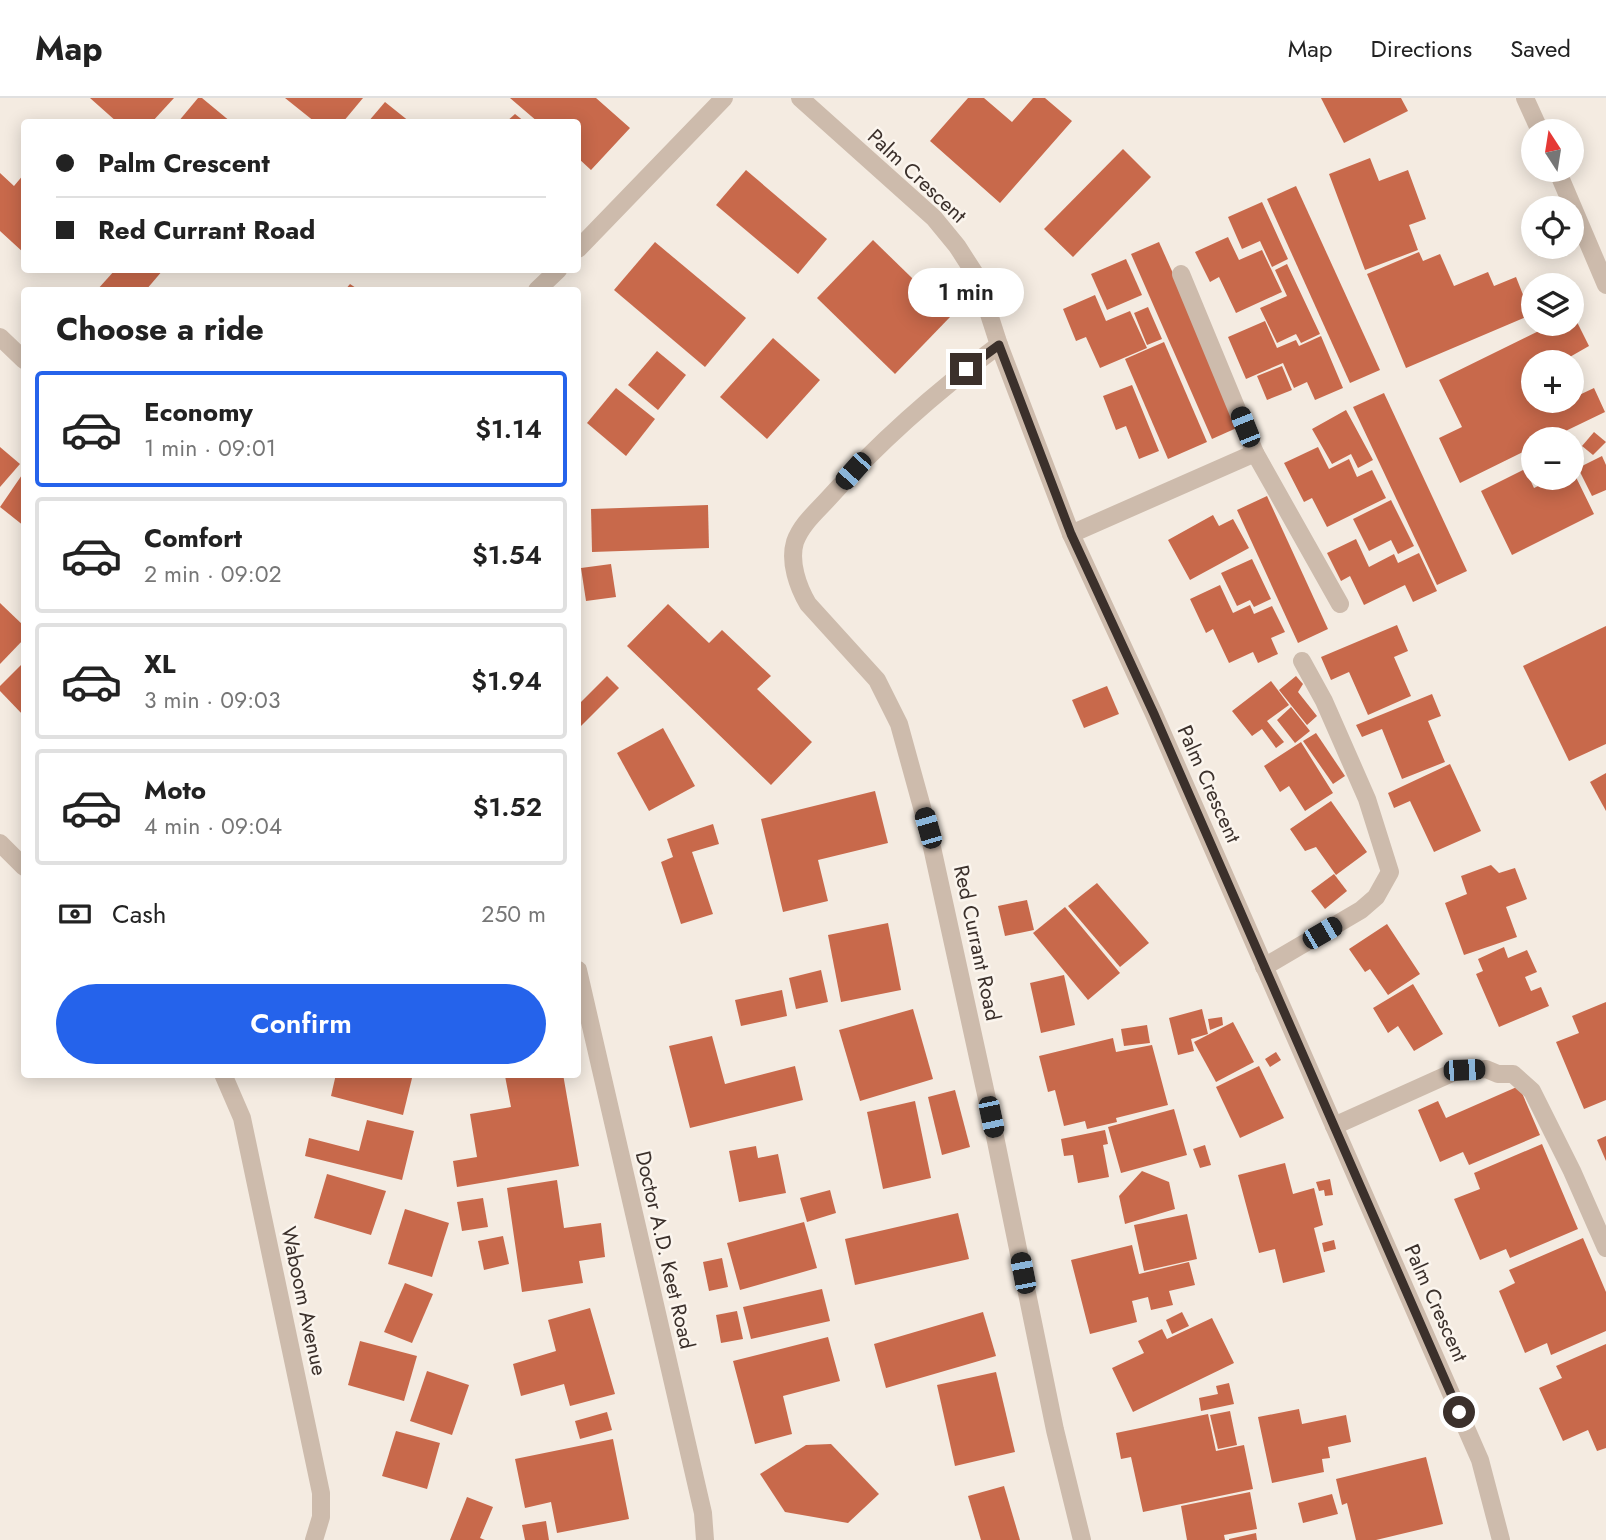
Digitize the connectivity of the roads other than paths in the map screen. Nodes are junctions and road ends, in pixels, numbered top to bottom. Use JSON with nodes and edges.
{"nodes":[{"id":1,"x":724,"y":98,"type":"edge"},
{"id":2,"x":800,"y":98,"type":"edge"},
{"id":3,"x":1525,"y":98,"type":"edge"},
{"id":4,"x":1535,"y":119,"type":"edge"},
{"id":5,"x":1562,"y":182,"type":"edge"},
{"id":6,"x":581,"y":246,"type":"edge"},
{"id":7,"x":555,"y":273,"type":"edge"},
{"id":8,"x":1181,"y":274,"type":"dead end"},
{"id":9,"x":1606,"y":285,"type":"edge"},
{"id":10,"x":540,"y":287,"type":"edge"},
{"id":11,"x":0,"y":337,"type":"edge"},
{"id":12,"x":999,"y":345,"type":"junction"},
{"id":13,"x":21,"y":357,"type":"edge"},
{"id":14,"x":1255,"y":453,"type":"junction"},
{"id":15,"x":1071,"y":534,"type":"junction"},
{"id":16,"x":1340,"y":604,"type":"dead end"},
{"id":17,"x":1302,"y":661,"type":"dead end"},
{"id":18,"x":0,"y":844,"type":"edge"},
{"id":19,"x":21,"y":864,"type":"edge"},
{"id":20,"x":1264,"y":967,"type":"junction"},
{"id":21,"x":581,"y":983,"type":"edge"},
{"id":22,"x":225,"y":1078,"type":"edge"},
{"id":23,"x":1334,"y":1126,"type":"junction"},
{"id":24,"x":1606,"y":1248,"type":"edge"},
{"id":25,"x":314,"y":1540,"type":"edge"},
{"id":26,"x":705,"y":1540,"type":"edge"},
{"id":27,"x":1082,"y":1540,"type":"edge"},
{"id":28,"x":1501,"y":1540,"type":"edge"}],
"edges":[{"from":1,"to":6,"type":"street"},
{"from":2,"to":12,"type":"street","name":"Palm Crescent"},
{"from":3,"to":4,"type":"street"},
{"from":5,"to":9,"type":"street"},
{"from":7,"to":10,"type":"street"},
{"from":8,"to":14,"type":"street"},
{"from":11,"to":13,"type":"street"},
{"from":12,"to":15,"type":"street","name":"Palm Crescent"},
{"from":12,"to":27,"type":"street","name":"Red Currant Road"},
{"from":14,"to":15,"type":"street"},
{"from":14,"to":16,"type":"street"},
{"from":15,"to":20,"type":"street","name":"Palm Crescent"},
{"from":17,"to":20,"type":"street"},
{"from":18,"to":19,"type":"street"},
{"from":20,"to":23,"type":"street","name":"Palm Crescent"},
{"from":21,"to":26,"type":"street","name":"Doctor A.D. Keet Road"},
{"from":22,"to":25,"type":"street","name":"Waboom Avenue"},
{"from":23,"to":24,"type":"street"},
{"from":23,"to":28,"type":"street","name":"Palm Crescent"}]}
